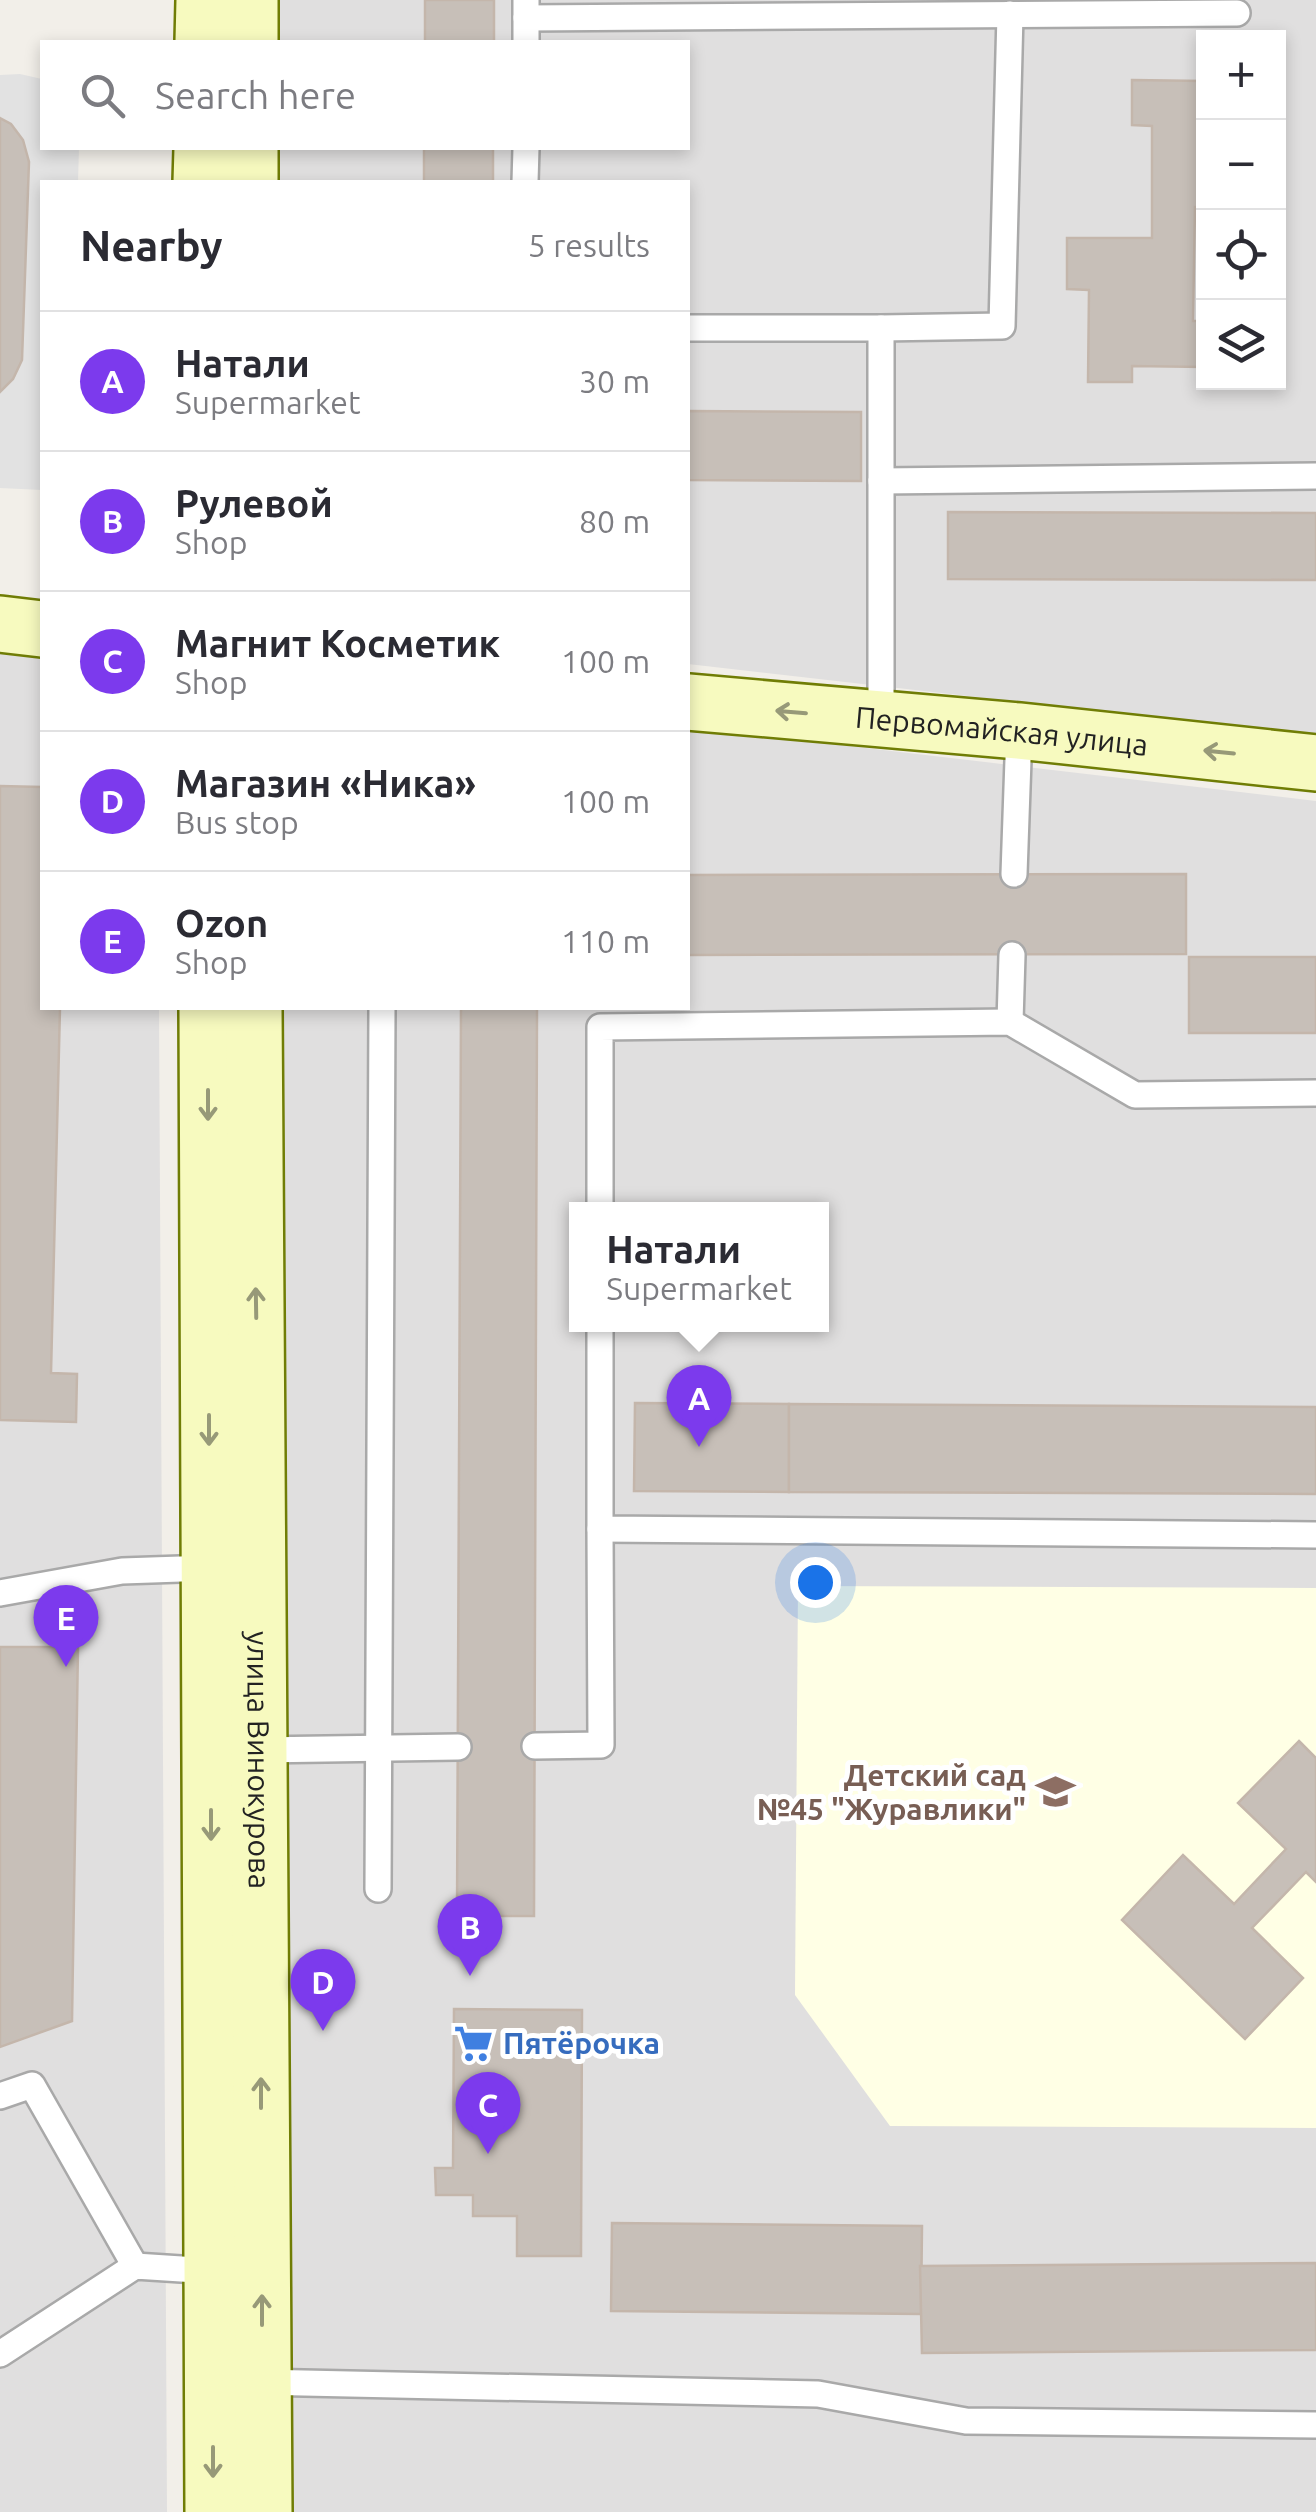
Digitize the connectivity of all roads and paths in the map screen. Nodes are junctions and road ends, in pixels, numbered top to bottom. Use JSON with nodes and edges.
{"nodes":[{"id":1,"x":204,"y":0,"type":"edge"},
{"id":2,"x":250,"y":0,"type":"edge"},
{"id":3,"x":1237,"y":13,"type":"dead end"},
{"id":4,"x":1010,"y":14,"type":"junction"},
{"id":5,"x":526,"y":20,"type":"edge"},
{"id":6,"x":203,"y":40,"type":"edge"},
{"id":7,"x":250,"y":40,"type":"edge"},
{"id":8,"x":202,"y":150,"type":"edge"},
{"id":9,"x":250,"y":150,"type":"edge"},
{"id":10,"x":526,"y":150,"type":"edge"},
{"id":11,"x":201,"y":180,"type":"edge"},
{"id":12,"x":250,"y":180,"type":"edge"},
{"id":13,"x":526,"y":180,"type":"edge"},
{"id":14,"x":690,"y":328,"type":"edge"},
{"id":15,"x":881,"y":328,"type":"junction"},
{"id":16,"x":1316,"y":476,"type":"edge"},
{"id":17,"x":881,"y":481,"type":"junction"},
{"id":18,"x":0,"y":624,"type":"edge"},
{"id":19,"x":40,"y":629,"type":"edge"},
{"id":20,"x":690,"y":702,"type":"edge"},
{"id":21,"x":881,"y":720,"type":"junction"},
{"id":22,"x":1019,"y":731,"type":"junction"},
{"id":23,"x":1316,"y":763,"type":"edge"},
{"id":24,"x":1014,"y":874,"type":"dead end"},
{"id":25,"x":1012,"y":955,"type":"dead end"},
{"id":26,"x":207,"y":1010,"type":"edge"},
{"id":27,"x":254,"y":1010,"type":"edge"},
{"id":28,"x":382,"y":1010,"type":"edge"},
{"id":29,"x":1010,"y":1022,"type":"junction"},
{"id":30,"x":1316,"y":1094,"type":"edge"},
{"id":31,"x":600,"y":1202,"type":"edge"},
{"id":32,"x":600,"y":1332,"type":"edge"},
{"id":33,"x":600,"y":1528,"type":"junction"},
{"id":34,"x":1316,"y":1535,"type":"edge"},
{"id":35,"x":234,"y":1568,"type":"junction"},
{"id":36,"x":0,"y":1593,"type":"edge"},
{"id":37,"x":534,"y":1746,"type":"dead end"},
{"id":38,"x":458,"y":1747,"type":"dead end"},
{"id":39,"x":378,"y":1748,"type":"junction"},
{"id":40,"x":235,"y":1750,"type":"junction"},
{"id":41,"x":378,"y":1889,"type":"dead end"},
{"id":42,"x":0,"y":2096,"type":"edge"},
{"id":43,"x":136,"y":2266,"type":"junction"},
{"id":44,"x":212,"y":2271,"type":"junction"},
{"id":45,"x":0,"y":2354,"type":"edge"},
{"id":46,"x":238,"y":2381,"type":"junction"},
{"id":47,"x":1316,"y":2425,"type":"edge"},
{"id":48,"x":213,"y":2512,"type":"edge"},
{"id":49,"x":264,"y":2512,"type":"edge"}],
"edges":[{"from":1,"to":6,"type":"main road"},
{"from":2,"to":7,"type":"main road"},
{"from":3,"to":4,"type":"lane"},
{"from":4,"to":5,"type":"lane"},
{"from":4,"to":15,"type":"lane"},
{"from":8,"to":11,"type":"main road"},
{"from":9,"to":12,"type":"main road"},
{"from":10,"to":13,"type":"lane"},
{"from":14,"to":15,"type":"lane"},
{"from":15,"to":17,"type":"lane"},
{"from":16,"to":17,"type":"lane"},
{"from":17,"to":21,"type":"lane"},
{"from":18,"to":19,"type":"main road"},
{"from":21,"to":20,"type":"main road","name":"Первомайская улица","one_way":true},
{"from":21,"to":22,"type":"main road","name":"Первомайская улица"},
{"from":23,"to":22,"type":"main road","name":"Первомайская улица","one_way":true},
{"from":22,"to":24,"type":"lane"},
{"from":25,"to":29,"type":"lane"},
{"from":26,"to":35,"type":"main road","name":"улица Винокурова","one_way":true},
{"from":35,"to":27,"type":"main road","name":"улица Винокурова","one_way":true},
{"from":28,"to":39,"type":"lane"},
{"from":29,"to":30,"type":"lane"},
{"from":29,"to":31,"type":"lane"},
{"from":32,"to":33,"type":"lane"},
{"from":33,"to":34,"type":"lane"},
{"from":33,"to":37,"type":"lane"},
{"from":35,"to":36,"type":"lane"},
{"from":35,"to":40,"type":"main road","name":"улица Винокурова"},
{"from":38,"to":39,"type":"lane"},
{"from":39,"to":40,"type":"lane"},
{"from":39,"to":41,"type":"lane"},
{"from":40,"to":44,"type":"main road","name":"улица Винокурова","one_way":true},
{"from":46,"to":40,"type":"main road","name":"улица Винокурова","one_way":true},
{"from":42,"to":43,"type":"lane"},
{"from":43,"to":44,"type":"lane"},
{"from":43,"to":45,"type":"lane"},
{"from":44,"to":46,"type":"main road","name":"улица Винокурова"},
{"from":46,"to":47,"type":"lane"},
{"from":46,"to":48,"type":"main road","name":"улица Винокурова","one_way":true},
{"from":46,"to":49,"type":"main road","name":"улица Винокурова"}]}
